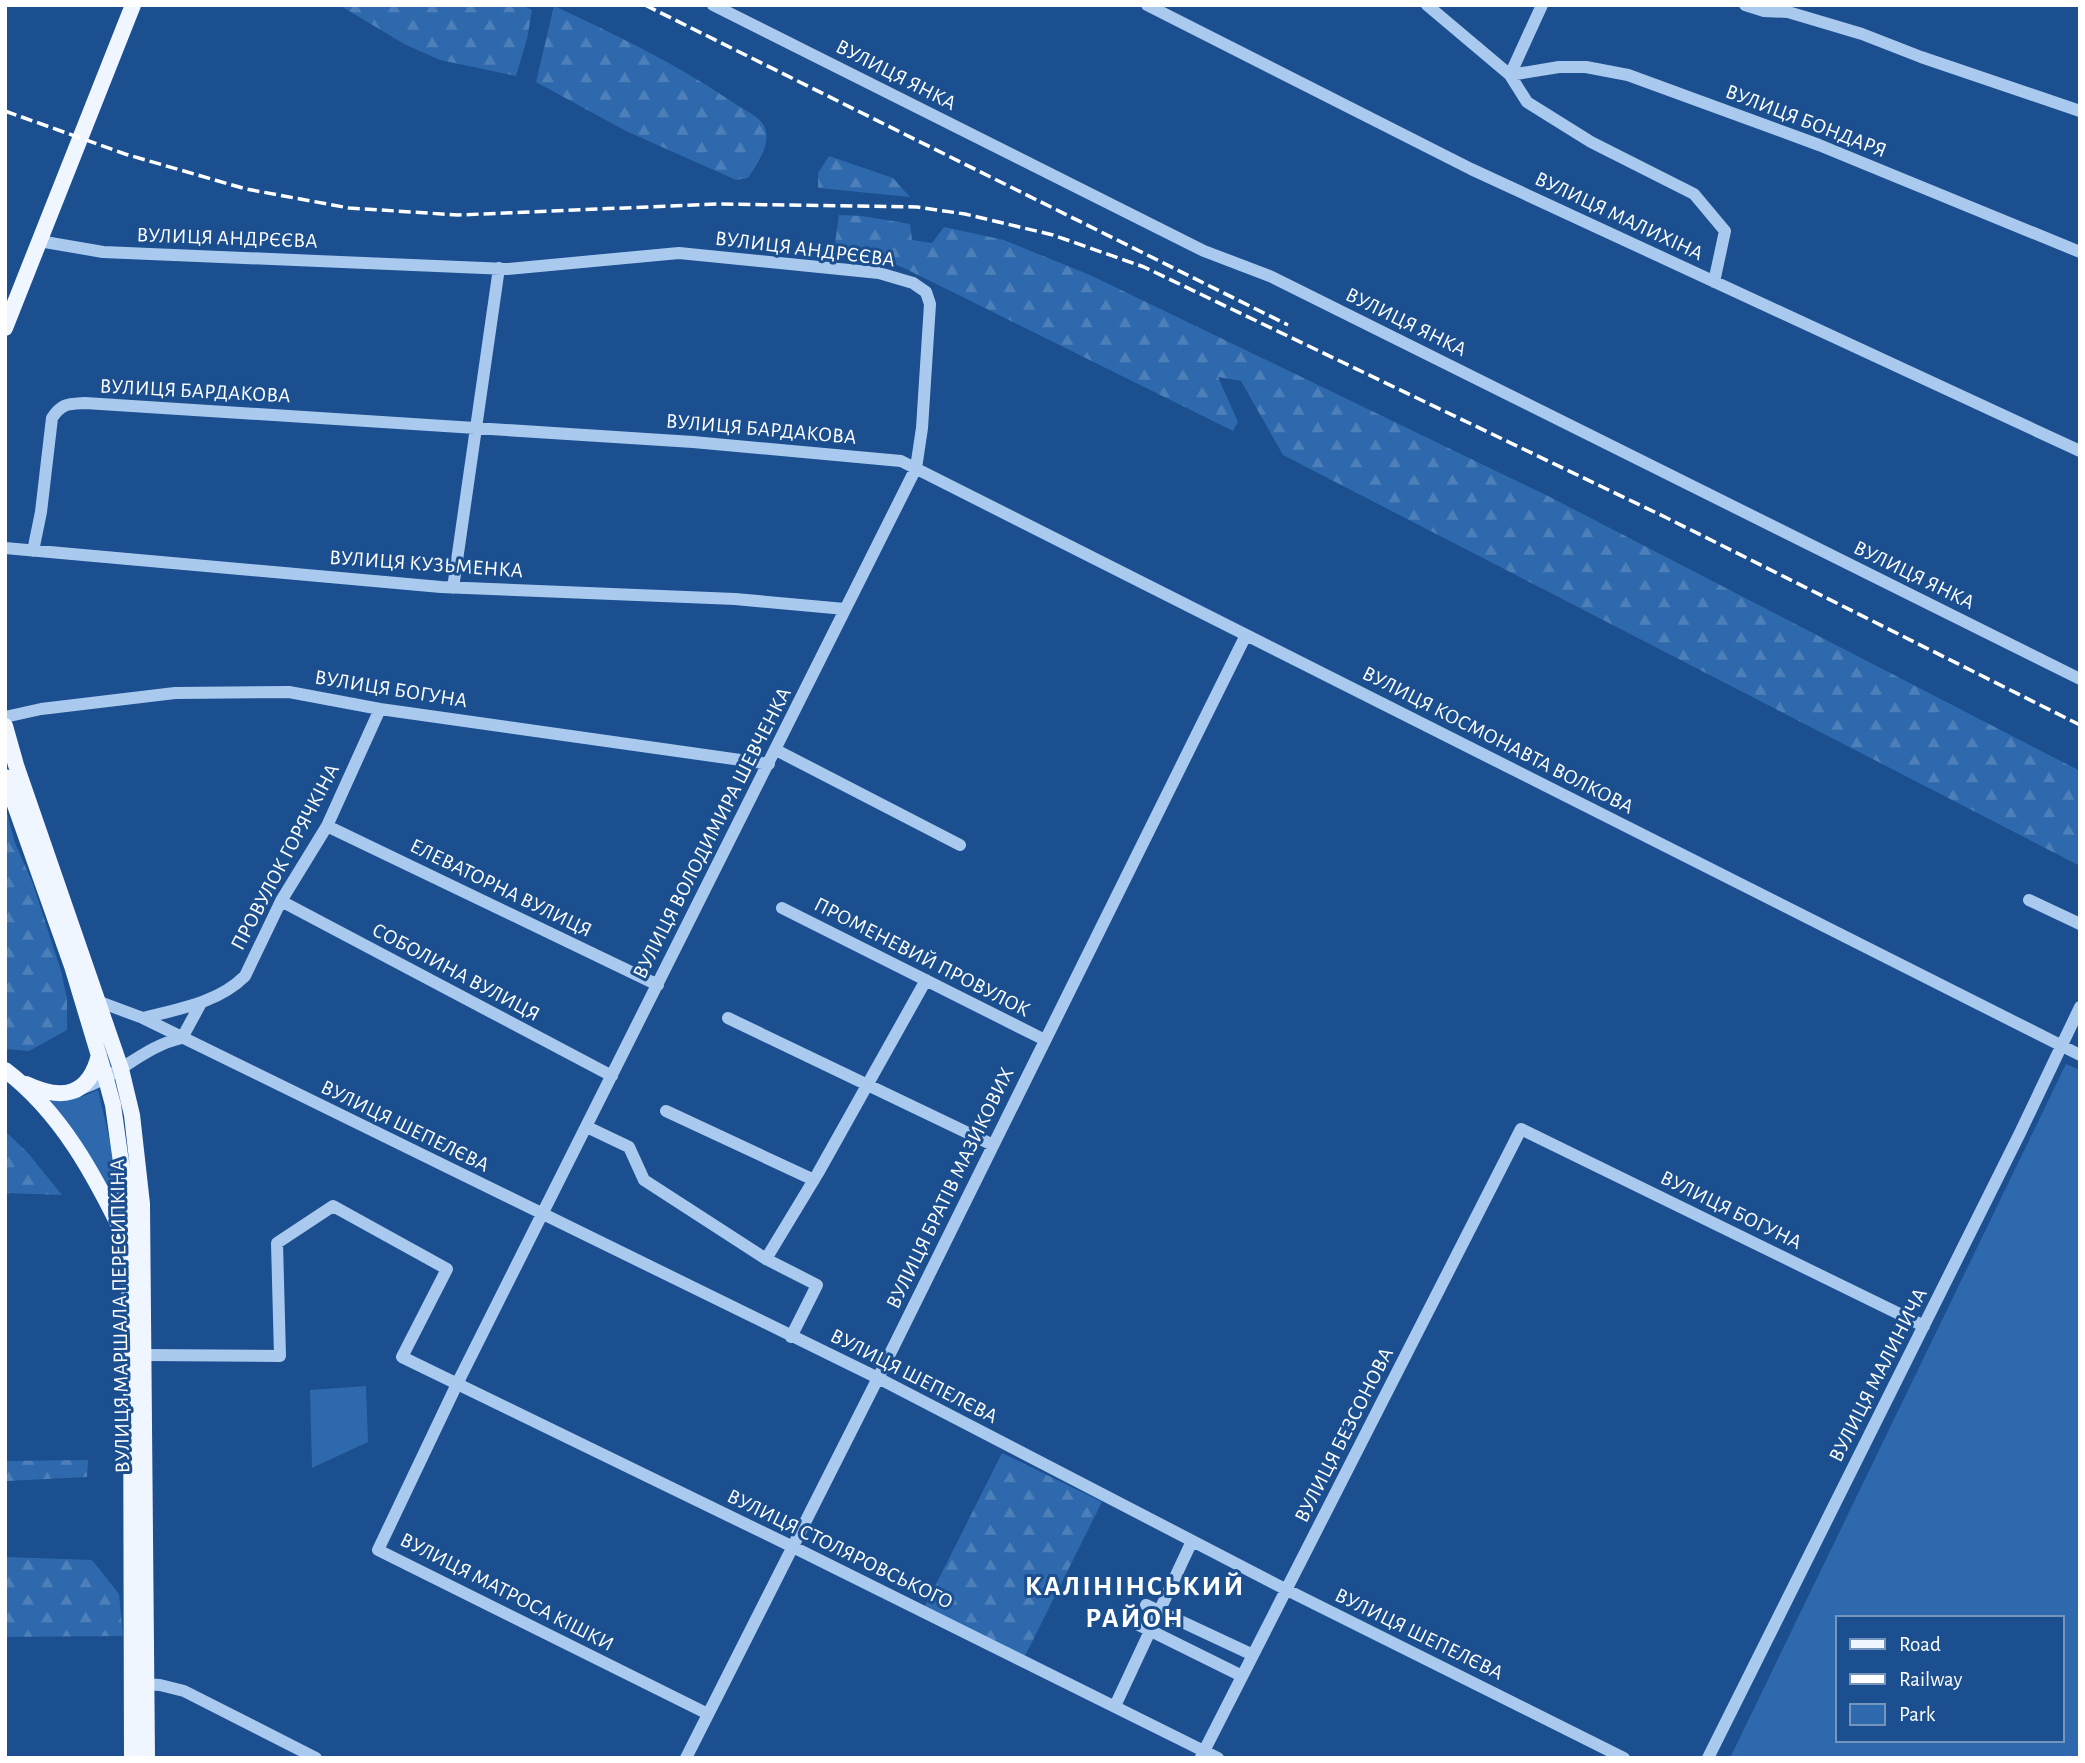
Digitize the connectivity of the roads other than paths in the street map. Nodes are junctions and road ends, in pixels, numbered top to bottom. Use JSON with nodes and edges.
{"nodes":[{"id":1,"x":133,"y":5,"type":"edge"},
{"id":2,"x":713,"y":5,"type":"edge"},
{"id":3,"x":1147,"y":5,"type":"edge"},
{"id":4,"x":1427,"y":5,"type":"edge"},
{"id":5,"x":1542,"y":5,"type":"edge"},
{"id":6,"x":1745,"y":5,"type":"edge"},
{"id":7,"x":1510,"y":75,"type":"junction"},
{"id":8,"x":2080,"y":111,"type":"edge"},
{"id":9,"x":38,"y":241,"type":"junction"},
{"id":10,"x":2080,"y":252,"type":"edge"},
{"id":11,"x":499,"y":268,"type":"junction"},
{"id":12,"x":1714,"y":282,"type":"junction"},
{"id":13,"x":5,"y":328,"type":"edge"},
{"id":14,"x":476,"y":427,"type":"junction"},
{"id":15,"x":2080,"y":451,"type":"edge"},
{"id":16,"x":916,"y":468,"type":"junction"},
{"id":17,"x":5,"y":548,"type":"edge"},
{"id":18,"x":33,"y":551,"type":"junction"},
{"id":19,"x":453,"y":588,"type":"junction"},
{"id":20,"x":845,"y":610,"type":"junction"},
{"id":21,"x":1246,"y":635,"type":"junction"},
{"id":22,"x":2080,"y":679,"type":"edge"},
{"id":23,"x":380,"y":709,"type":"junction"},
{"id":24,"x":5,"y":717,"type":"edge"},
{"id":25,"x":5,"y":726,"type":"edge"},
{"id":26,"x":776,"y":750,"type":"junction"},
{"id":27,"x":769,"y":764,"type":"junction"},
{"id":28,"x":5,"y":778,"type":"edge"},
{"id":29,"x":327,"y":826,"type":"junction"},
{"id":30,"x":960,"y":845,"type":"dead end"},
{"id":31,"x":2029,"y":900,"type":"dead end"},
{"id":32,"x":281,"y":901,"type":"junction"},
{"id":33,"x":782,"y":908,"type":"dead end"},
{"id":34,"x":2080,"y":925,"type":"edge"},
{"id":35,"x":926,"y":980,"type":"junction"},
{"id":36,"x":658,"y":985,"type":"junction"},
{"id":37,"x":100,"y":1002,"type":"junction"},
{"id":38,"x":201,"y":1003,"type":"junction"},
{"id":39,"x":2080,"y":1007,"type":"edge"},
{"id":40,"x":144,"y":1018,"type":"junction"},
{"id":41,"x":728,"y":1018,"type":"dead end"},
{"id":42,"x":182,"y":1038,"type":"junction"},
{"id":43,"x":1045,"y":1040,"type":"junction"},
{"id":44,"x":2063,"y":1047,"type":"junction"},
{"id":45,"x":99,"y":1055,"type":"junction"},
{"id":46,"x":2080,"y":1055,"type":"edge"},
{"id":47,"x":121,"y":1069,"type":"junction"},
{"id":48,"x":5,"y":1070,"type":"edge"},
{"id":49,"x":612,"y":1076,"type":"junction"},
{"id":50,"x":106,"y":1079,"type":"junction"},
{"id":51,"x":19,"y":1080,"type":"junction"},
{"id":52,"x":868,"y":1084,"type":"junction"},
{"id":53,"x":76,"y":1091,"type":"junction"},
{"id":54,"x":666,"y":1111,"type":"dead end"},
{"id":55,"x":587,"y":1127,"type":"junction"},
{"id":56,"x":1521,"y":1129,"type":"joint"},
{"id":57,"x":993,"y":1145,"type":"junction"},
{"id":58,"x":814,"y":1180,"type":"junction"},
{"id":59,"x":543,"y":1216,"type":"junction"},
{"id":60,"x":130,"y":1247,"type":"junction"},
{"id":61,"x":766,"y":1259,"type":"junction"},
{"id":62,"x":1924,"y":1326,"type":"junction"},
{"id":63,"x":791,"y":1336,"type":"junction"},
{"id":64,"x":144,"y":1355,"type":"junction"},
{"id":65,"x":878,"y":1378,"type":"junction"},
{"id":66,"x":457,"y":1384,"type":"junction"},
{"id":67,"x":1192,"y":1541,"type":"junction"},
{"id":68,"x":793,"y":1546,"type":"junction"},
{"id":69,"x":1287,"y":1590,"type":"junction"},
{"id":70,"x":1146,"y":1605,"type":"dead end"},
{"id":71,"x":1159,"y":1611,"type":"junction"},
{"id":72,"x":1137,"y":1624,"type":"dead end"},
{"id":73,"x":1150,"y":1631,"type":"junction"},
{"id":74,"x":1253,"y":1655,"type":"junction"},
{"id":75,"x":1242,"y":1676,"type":"junction"},
{"id":76,"x":139,"y":1684,"type":"junction"},
{"id":77,"x":1115,"y":1706,"type":"junction"},
{"id":78,"x":708,"y":1714,"type":"junction"},
{"id":79,"x":1202,"y":1754,"type":"edge"},
{"id":80,"x":132,"y":1758,"type":"edge"},
{"id":81,"x":147,"y":1758,"type":"edge"},
{"id":82,"x":316,"y":1758,"type":"edge"},
{"id":83,"x":685,"y":1758,"type":"edge"},
{"id":84,"x":1218,"y":1758,"type":"edge"},
{"id":85,"x":1624,"y":1758,"type":"edge"},
{"id":86,"x":1708,"y":1758,"type":"edge"}],
"edges":[{"from":1,"to":9,"type":"main road"},
{"from":2,"to":22,"type":"street","name":"ВУЛИЦЯ ЯНКА"},
{"from":3,"to":12,"type":"street","name":"ВУЛИЦЯ МАЛИХІНА"},
{"from":4,"to":7,"type":"street"},
{"from":5,"to":7,"type":"street"},
{"from":6,"to":8,"type":"street"},
{"from":7,"to":10,"type":"street","name":"ВУЛИЦЯ БОНДАРЯ"},
{"from":7,"to":12,"type":"street"},
{"from":9,"to":11,"type":"street","name":"ВУЛИЦЯ АНДРЄЄВА"},
{"from":9,"to":13,"type":"main road"},
{"from":11,"to":14,"type":"street"},
{"from":11,"to":16,"type":"street","name":"ВУЛИЦЯ АНДРЄЄВА"},
{"from":12,"to":15,"type":"street","name":"ВУЛИЦЯ МАЛИХІНА"},
{"from":14,"to":16,"type":"street","name":"ВУЛИЦЯ БАРДАКОВА"},
{"from":14,"to":18,"type":"street","name":"ВУЛИЦЯ БАРДАКОВА"},
{"from":14,"to":19,"type":"street"},
{"from":16,"to":20,"type":"street","name":"ВУЛИЦЯ ВОЛОДИМИРА ШЕВЧЕНКА"},
{"from":16,"to":21,"type":"street","name":"ВУЛИЦЯ КОСМОНАВТА ВОЛКОВА"},
{"from":17,"to":18,"type":"street","name":"ВУЛИЦЯ КУЗЬМЕНКА"},
{"from":18,"to":19,"type":"street","name":"ВУЛИЦЯ КУЗЬМЕНКА"},
{"from":19,"to":20,"type":"street","name":"ВУЛИЦЯ КУЗЬМЕНКА"},
{"from":20,"to":26,"type":"street","name":"ВУЛИЦЯ ВОЛОДИМИРА ШЕВЧЕНКА"},
{"from":21,"to":43,"type":"street","name":"ВУЛИЦЯ БРАТІВ МАЗИКОВИХ"},
{"from":21,"to":44,"type":"street","name":"ВУЛИЦЯ КОСМОНАВТА ВОЛКОВА"},
{"from":23,"to":24,"type":"street","name":"ВУЛИЦЯ БОГУНА"},
{"from":23,"to":27,"type":"street","name":"ВУЛИЦЯ БОГУНА"},
{"from":23,"to":29,"type":"street","name":"ПРОВУЛОК ГОРЯЧКІНА"},
{"from":25,"to":37,"type":"main road","name":"ВУЛИЦЯ МАРШАЛА ПЕРЕСИПКІНА"},
{"from":26,"to":27,"type":"street","name":"ВУЛИЦЯ ВОЛОДИМИРА ШЕВЧЕНКА"},
{"from":26,"to":30,"type":"street"},
{"from":27,"to":36,"type":"street","name":"ВУЛИЦЯ ВОЛОДИМИРА ШЕВЧЕНКА"},
{"from":28,"to":45,"type":"main road"},
{"from":29,"to":32,"type":"street","name":"ПРОВУЛОК ГОРЯЧКІНА"},
{"from":29,"to":36,"type":"street","name":"ЕЛЕВАТОРНА ВУЛИЦЯ"},
{"from":31,"to":34,"type":"street"},
{"from":32,"to":38,"type":"street","name":"ПРОВУЛОК ГОРЯЧКІНА"},
{"from":32,"to":49,"type":"street","name":"СОБОЛИНА ВУЛИЦЯ"},
{"from":33,"to":35,"type":"street","name":"ПРОМЕНЕВИЙ ПРОВУЛОК"},
{"from":35,"to":43,"type":"street","name":"ПРОМЕНЕВИЙ ПРОВУЛОК"},
{"from":35,"to":52,"type":"street"},
{"from":36,"to":49,"type":"street","name":"ВУЛИЦЯ ВОЛОДИМИРА ШЕВЧЕНКА"},
{"from":37,"to":40,"type":"street","name":"ВУЛИЦЯ ШЕПЕЛЄВА"},
{"from":37,"to":47,"type":"main road","name":"ВУЛИЦЯ МАРШАЛА ПЕРЕСИПКІНА"},
{"from":38,"to":40,"type":"street","name":"ПРОВУЛОК ГОРЯЧКІНА"},
{"from":38,"to":42,"type":"street"},
{"from":39,"to":44,"type":"street","name":"ВУЛИЦЯ МАЛИНИЧА"},
{"from":40,"to":42,"type":"street","name":"ВУЛИЦЯ ШЕПЕЛЄВА"},
{"from":41,"to":52,"type":"street"},
{"from":42,"to":47,"type":"street"},
{"from":42,"to":59,"type":"street","name":"ВУЛИЦЯ ШЕПЕЛЄВА"},
{"from":43,"to":57,"type":"street","name":"ВУЛИЦЯ БРАТІВ МАЗИКОВИХ"},
{"from":44,"to":46,"type":"street","name":"ВУЛИЦЯ КОСМОНАВТА ВОЛКОВА"},
{"from":44,"to":62,"type":"street","name":"ВУЛИЦЯ МАЛИНИЧА"},
{"from":45,"to":50,"type":"main road","name":"ВУЛИЦЯ МАРШАЛА ПЕРЕСИПКІНА"},
{"from":45,"to":53,"type":"main road"},
{"from":47,"to":50,"type":"street"},
{"from":47,"to":64,"type":"main road","name":"ВУЛИЦЯ МАРШАЛА ПЕРЕСИПКІНА"},
{"from":48,"to":51,"type":"main road"},
{"from":49,"to":55,"type":"street","name":"ВУЛИЦЯ ВОЛОДИМИРА ШЕВЧЕНКА"},
{"from":50,"to":53,"type":"street"},
{"from":50,"to":60,"type":"main road","name":"ВУЛИЦЯ МАРШАЛА ПЕРЕСИПКІНА"},
{"from":51,"to":53,"type":"main road"},
{"from":51,"to":60,"type":"main road"},
{"from":52,"to":57,"type":"street"},
{"from":52,"to":58,"type":"street"},
{"from":54,"to":58,"type":"street"},
{"from":55,"to":59,"type":"street","name":"ВУЛИЦЯ ВОЛОДИМИРА ШЕВЧЕНКА"},
{"from":55,"to":61,"type":"street"},
{"from":56,"to":62,"type":"street","name":"ВУЛИЦЯ БОГУНА"},
{"from":56,"to":69,"type":"street","name":"ВУЛИЦЯ БЕЗСОНОВА"},
{"from":57,"to":65,"type":"street","name":"ВУЛИЦЯ БРАТІВ МАЗИКОВИХ"},
{"from":58,"to":61,"type":"street"},
{"from":59,"to":63,"type":"street","name":"ВУЛИЦЯ ШЕПЕЛЄВА"},
{"from":59,"to":66,"type":"street","name":"ВУЛИЦЯ ВОЛОДИМИРА ШЕВЧЕНКА"},
{"from":60,"to":76,"type":"main road","name":"ВУЛИЦЯ МАРШАЛА ПЕРЕСИПКІНА"},
{"from":61,"to":63,"type":"street"},
{"from":62,"to":86,"type":"street","name":"ВУЛИЦЯ МАЛИНИЧА"},
{"from":63,"to":65,"type":"street","name":"ВУЛИЦЯ ШЕПЕЛЄВА"},
{"from":64,"to":66,"type":"street","name":"ВУЛИЦЯ СТОЛЯРОВСЬКОГО"},
{"from":64,"to":76,"type":"main road","name":"ВУЛИЦЯ МАРШАЛА ПЕРЕСИПКІНА"},
{"from":65,"to":67,"type":"street","name":"ВУЛИЦЯ ШЕПЕЛЄВА"},
{"from":65,"to":68,"type":"street","name":"ВУЛИЦЯ БРАТІВ МАЗИКОВИХ"},
{"from":66,"to":68,"type":"street","name":"ВУЛИЦЯ СТОЛЯРОВСЬКОГО"},
{"from":66,"to":78,"type":"street","name":"ВУЛИЦЯ МАТРОСА КІШКИ"},
{"from":67,"to":69,"type":"street","name":"ВУЛИЦЯ ШЕПЕЛЄВА"},
{"from":67,"to":71,"type":"street"},
{"from":68,"to":77,"type":"street","name":"ВУЛИЦЯ СТОЛЯРОВСЬКОГО"},
{"from":68,"to":78,"type":"street","name":"ВУЛИЦЯ БРАТІВ МАЗИКОВИХ"},
{"from":69,"to":74,"type":"street","name":"ВУЛИЦЯ БЕЗСОНОВА"},
{"from":69,"to":85,"type":"street","name":"ВУЛИЦЯ ШЕПЕЛЄВА"},
{"from":70,"to":71,"type":"street"},
{"from":71,"to":73,"type":"street"},
{"from":71,"to":74,"type":"street"},
{"from":72,"to":73,"type":"street"},
{"from":73,"to":75,"type":"street"},
{"from":73,"to":77,"type":"street"},
{"from":74,"to":75,"type":"street","name":"ВУЛИЦЯ БЕЗСОНОВА"},
{"from":75,"to":79,"type":"street","name":"ВУЛИЦЯ БЕЗСОНОВА"},
{"from":76,"to":80,"type":"main road","name":"ВУЛИЦЯ МАРШАЛА ПЕРЕСИПКІНА"},
{"from":76,"to":81,"type":"main road","name":"ВУЛИЦЯ МАРШАЛА ПЕРЕСИПКІНА"},
{"from":76,"to":82,"type":"street"},
{"from":77,"to":79,"type":"street","name":"ВУЛИЦЯ СТОЛЯРОВСЬКОГО"},
{"from":78,"to":83,"type":"street","name":"ВУЛИЦЯ БРАТІВ МАЗИКОВИХ"},
{"from":79,"to":84,"type":"street","name":"ВУЛИЦЯ СТОЛЯРОВСЬКОГО"}]}
